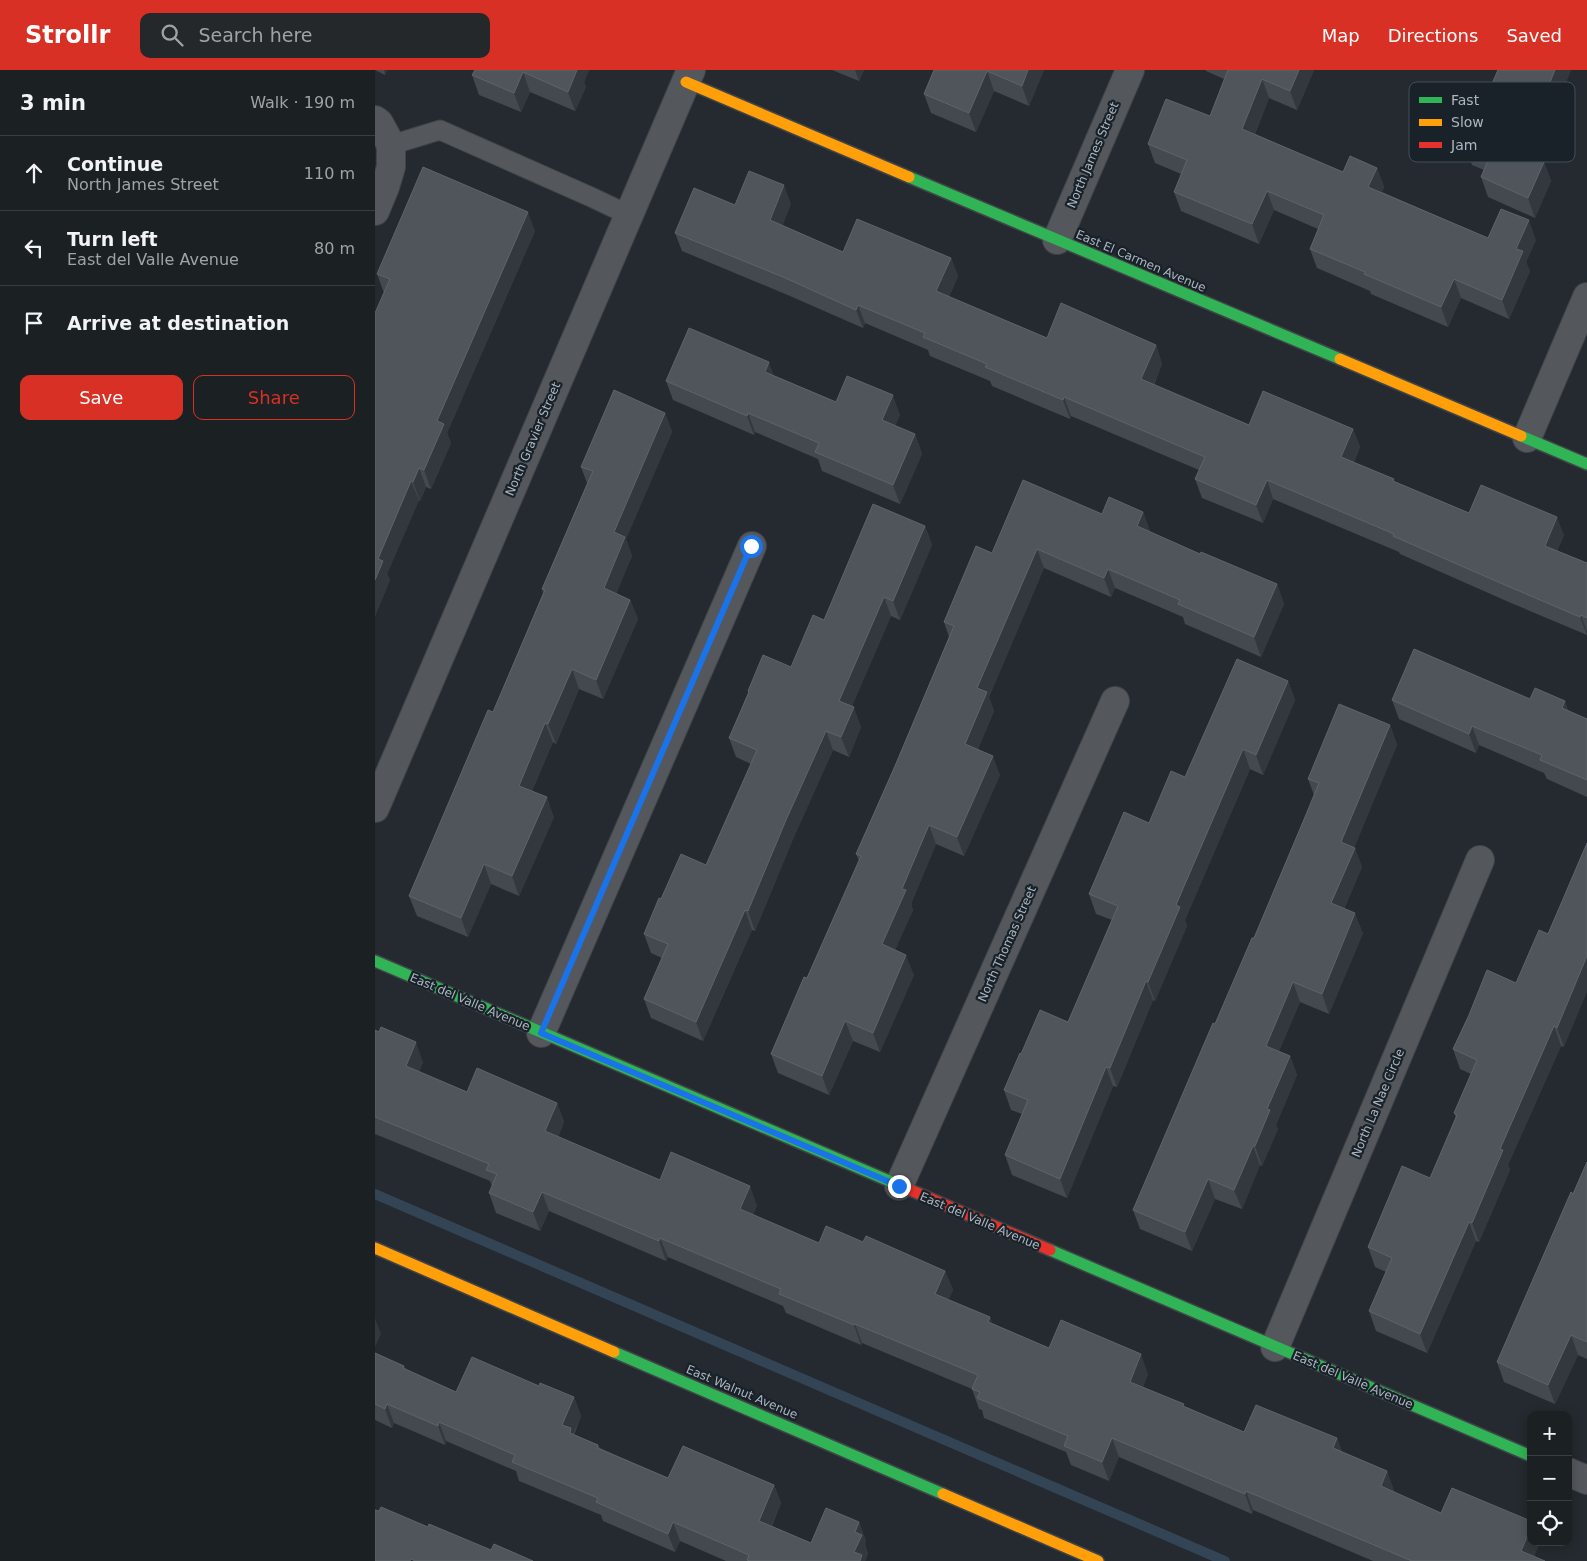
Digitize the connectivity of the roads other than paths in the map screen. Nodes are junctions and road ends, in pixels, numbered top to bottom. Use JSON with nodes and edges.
{"nodes":[{"id":1,"x":1130,"y":70,"type":"edge"},
{"id":2,"x":688,"y":76,"type":"edge"},
{"id":3,"x":375,"y":120,"type":"edge"},
{"id":4,"x":391,"y":145,"type":"junction"},
{"id":5,"x":375,"y":211,"type":"edge"},
{"id":6,"x":629,"y":215,"type":"junction"},
{"id":7,"x":1057,"y":240,"type":"junction"},
{"id":8,"x":1587,"y":297,"type":"edge"},
{"id":9,"x":1527,"y":438,"type":"junction"},
{"id":10,"x":1587,"y":464,"type":"edge"},
{"id":11,"x":751,"y":546,"type":"dead end"},
{"id":12,"x":1115,"y":701,"type":"dead end"},
{"id":13,"x":375,"y":808,"type":"edge"},
{"id":14,"x":1480,"y":860,"type":"dead end"},
{"id":15,"x":375,"y":961,"type":"edge"},
{"id":16,"x":541,"y":1033,"type":"junction"},
{"id":17,"x":899,"y":1186,"type":"junction"},
{"id":18,"x":375,"y":1248,"type":"edge"},
{"id":19,"x":1275,"y":1347,"type":"junction"},
{"id":20,"x":1527,"y":1454,"type":"edge"},
{"id":21,"x":1572,"y":1474,"type":"edge"},
{"id":22,"x":1587,"y":1480,"type":"edge"},
{"id":23,"x":1099,"y":1561,"type":"edge"}],
"edges":[{"from":1,"to":7,"type":"street","name":"North James Street"},
{"from":2,"to":6,"type":"street","name":"North Gravier Street"},
{"from":2,"to":7,"type":"street","name":"East El Carmen Avenue"},
{"from":3,"to":4,"type":"street"},
{"from":4,"to":5,"type":"street"},
{"from":4,"to":6,"type":"lane"},
{"from":6,"to":13,"type":"street","name":"North Gravier Street"},
{"from":7,"to":9,"type":"street","name":"East El Carmen Avenue"},
{"from":8,"to":9,"type":"street"},
{"from":9,"to":10,"type":"street","name":"East El Carmen Avenue"},
{"from":11,"to":16,"type":"street"},
{"from":12,"to":17,"type":"street","name":"North Thomas Street"},
{"from":14,"to":19,"type":"street","name":"North La Nae Circle"},
{"from":15,"to":16,"type":"street","name":"East del Valle Avenue"},
{"from":16,"to":17,"type":"street","name":"East del Valle Avenue"},
{"from":17,"to":19,"type":"street","name":"East del Valle Avenue"},
{"from":18,"to":23,"type":"street","name":"East Walnut Avenue"},
{"from":19,"to":20,"type":"street","name":"East del Valle Avenue"},
{"from":21,"to":22,"type":"street"}]}
